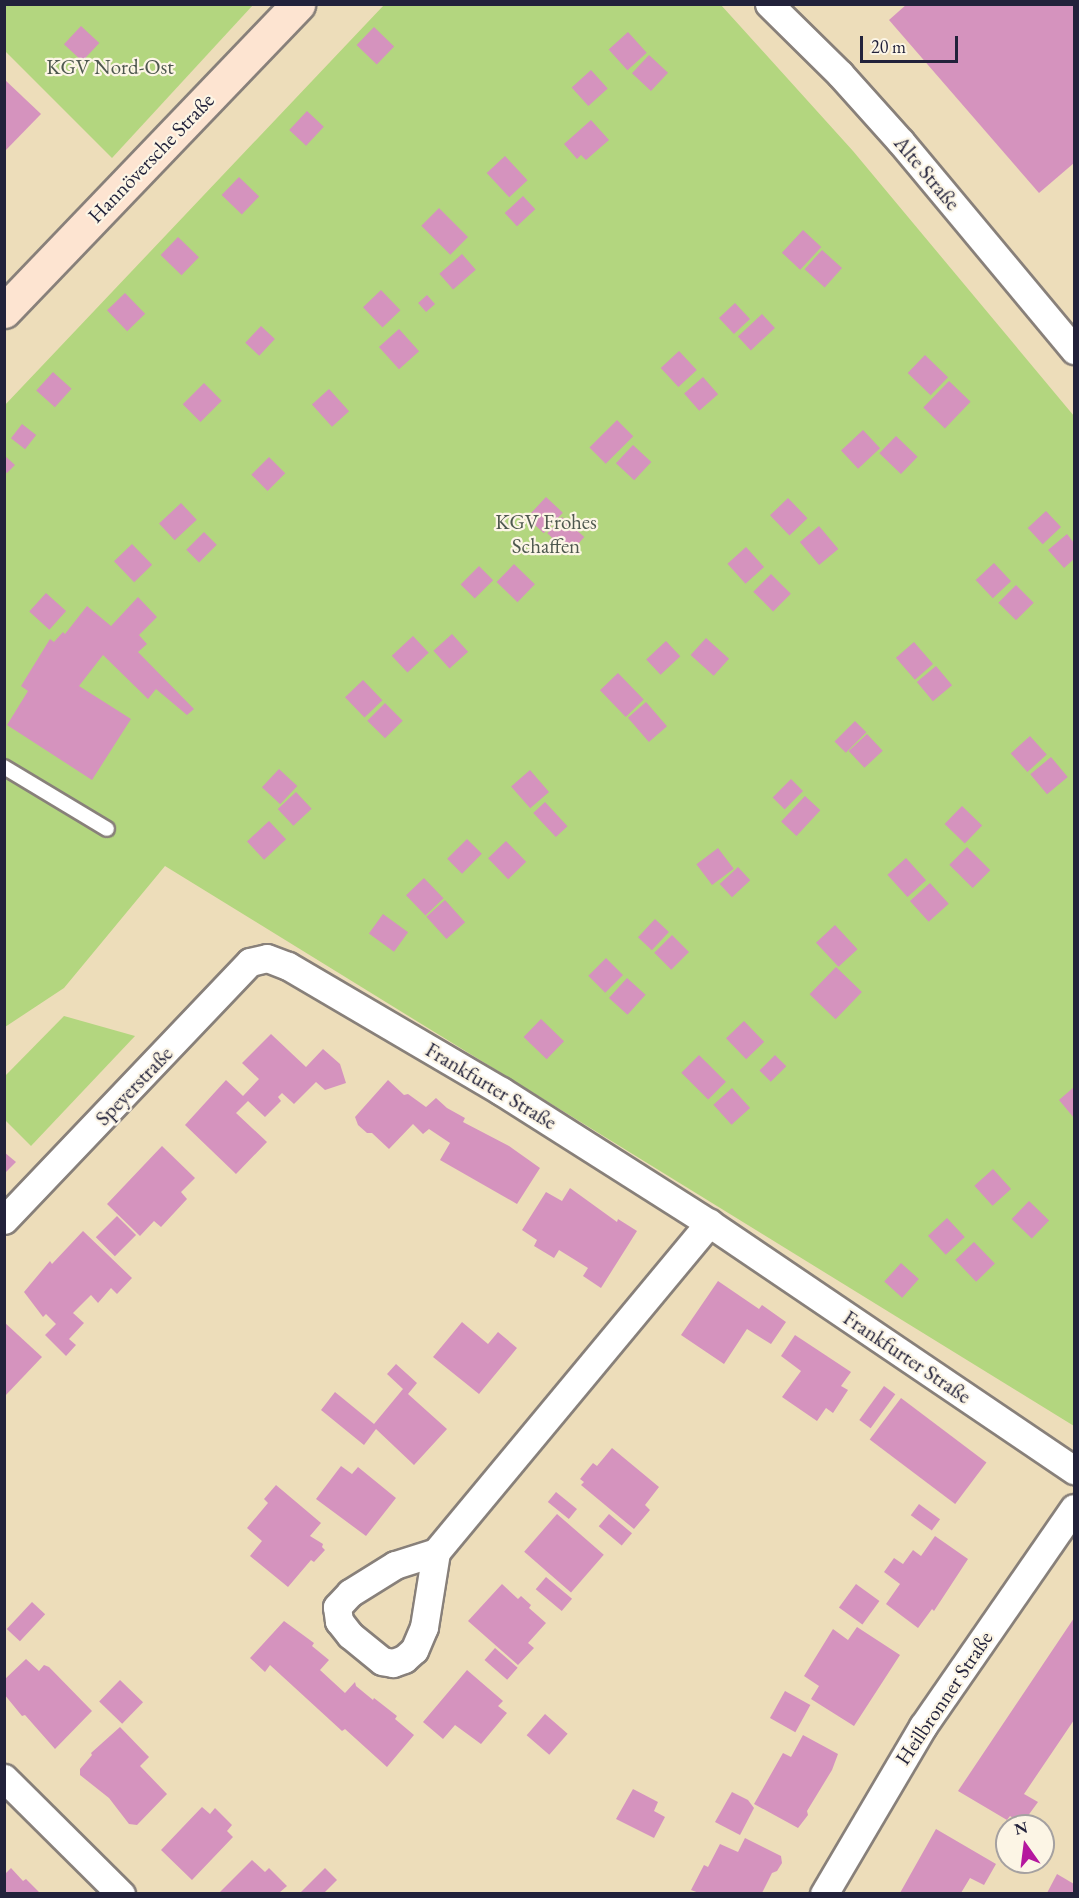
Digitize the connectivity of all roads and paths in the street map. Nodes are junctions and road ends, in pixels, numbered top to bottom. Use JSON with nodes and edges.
{"nodes":[{"id":1,"x":298,"y":4,"type":"edge"},
{"id":2,"x":769,"y":4,"type":"edge"},
{"id":3,"x":4,"y":311,"type":"edge"},
{"id":4,"x":1074,"y":350,"type":"edge"},
{"id":5,"x":4,"y":767,"type":"edge"},
{"id":6,"x":107,"y":829,"type":"dead end"},
{"id":7,"x":267,"y":958,"type":"joint"},
{"id":8,"x":4,"y":1220,"type":"edge"},
{"id":9,"x":710,"y":1224,"type":"junction"},
{"id":10,"x":1074,"y":1470,"type":"edge"},
{"id":11,"x":1074,"y":1508,"type":"edge"},
{"id":12,"x":436,"y":1552,"type":"dead end"},
{"id":13,"x":4,"y":1778,"type":"edge"},
{"id":14,"x":121,"y":1893,"type":"edge"},
{"id":15,"x":824,"y":1893,"type":"edge"}],
"edges":[{"from":1,"to":3,"type":"main road","name":"Hannöversche Straße"},
{"from":2,"to":4,"type":"street","name":"Alte Straße"},
{"from":5,"to":6,"type":"lane"},
{"from":7,"to":8,"type":"street","name":"Speyerstraße"},
{"from":7,"to":9,"type":"street","name":"Frankfurter Straße"},
{"from":9,"to":10,"type":"street","name":"Frankfurter Straße"},
{"from":9,"to":12,"type":"street"},
{"from":11,"to":15,"type":"street","name":"Heilbronner Straße"},
{"from":13,"to":14,"type":"street"}]}
